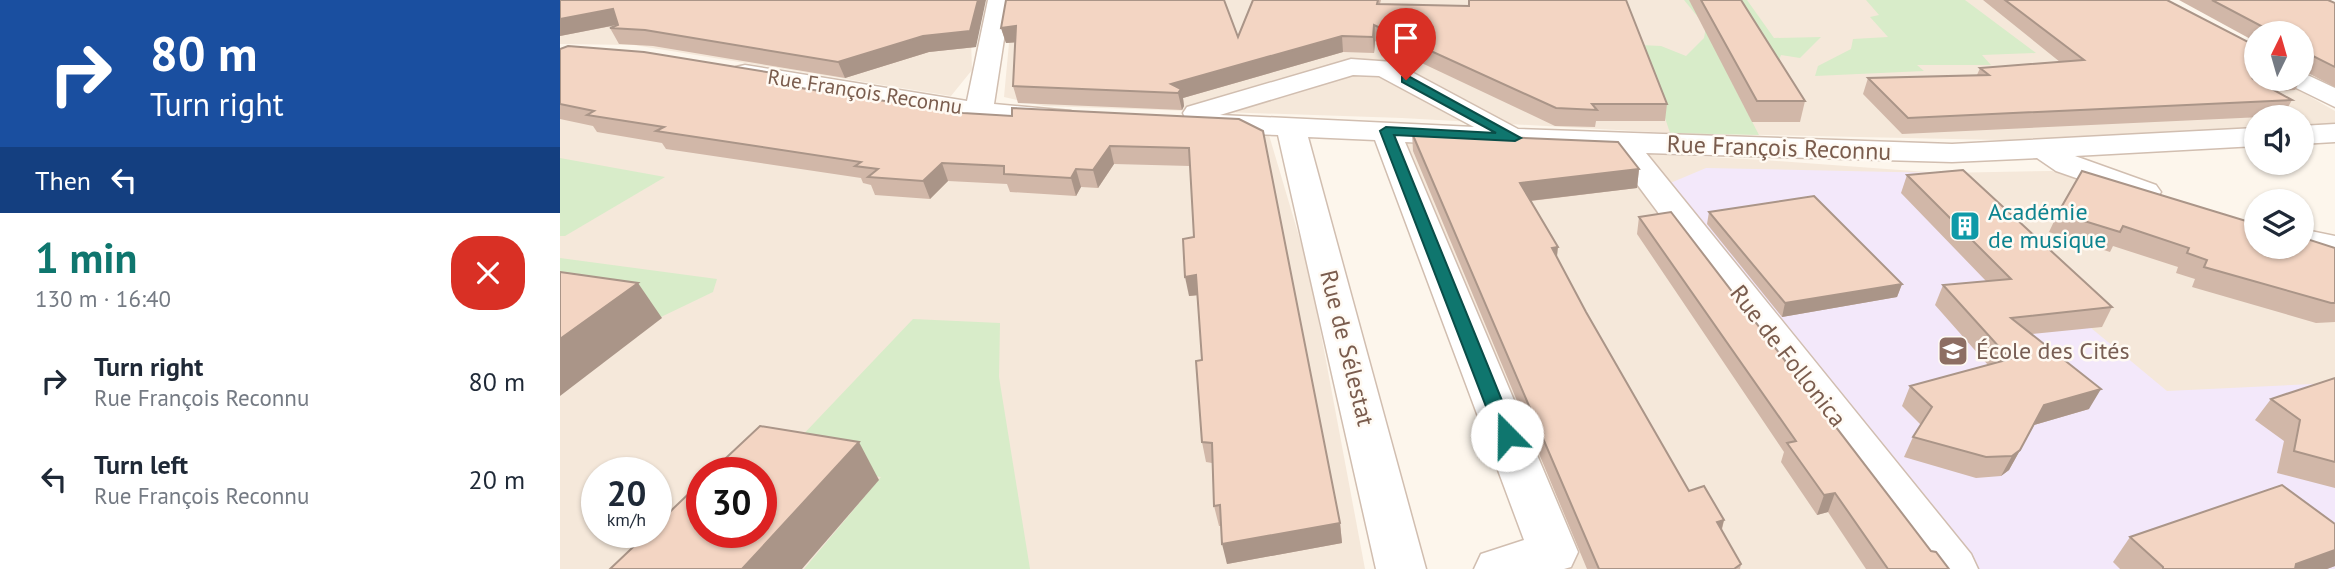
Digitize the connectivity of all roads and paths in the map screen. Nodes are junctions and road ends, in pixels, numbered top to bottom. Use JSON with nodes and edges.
{"nodes":[{"id":1,"x":999,"y":0,"type":"edge"},
{"id":2,"x":722,"y":69,"type":"edge"},
{"id":3,"x":2314,"y":87,"type":"edge"},
{"id":4,"x":2335,"y":99,"type":"edge"},
{"id":5,"x":979,"y":111,"type":"junction"},
{"id":6,"x":1089,"y":118,"type":"edge"},
{"id":7,"x":1291,"y":127,"type":"junction"},
{"id":8,"x":1386,"y":131,"type":"junction"},
{"id":9,"x":2335,"y":133,"type":"edge"},
{"id":10,"x":2314,"y":134,"type":"edge"},
{"id":11,"x":1515,"y":138,"type":"junction"},
{"id":12,"x":2244,"y":138,"type":"edge"},
{"id":13,"x":1622,"y":143,"type":"junction"},
{"id":14,"x":2044,"y":149,"type":"junction"},
{"id":15,"x":2180,"y":202,"type":"edge"},
{"id":16,"x":2314,"y":242,"type":"edge"},
{"id":17,"x":2335,"y":246,"type":"edge"},
{"id":18,"x":1401,"y":569,"type":"edge"},
{"id":19,"x":1499,"y":569,"type":"edge"},
{"id":20,"x":1953,"y":569,"type":"edge"}],
"edges":[{"from":1,"to":5,"type":"street"},
{"from":2,"to":5,"type":"street","name":"Rue François Reconnu"},
{"from":3,"to":4,"type":"street"},
{"from":5,"to":6,"type":"street","name":"Rue François Reconnu"},
{"from":7,"to":8,"type":"street","name":"Rue François Reconnu"},
{"from":7,"to":11,"type":"street","name":"Rue François Reconnu"},
{"from":7,"to":18,"type":"street","name":"Rue de Sélestat"},
{"from":8,"to":11,"type":"street","name":"Rue François Reconnu"},
{"from":8,"to":19,"type":"street"},
{"from":9,"to":10,"type":"street"},
{"from":11,"to":13,"type":"street","name":"Rue François Reconnu"},
{"from":12,"to":14,"type":"street","name":"Rue François Reconnu"},
{"from":13,"to":14,"type":"street","name":"Rue François Reconnu"},
{"from":13,"to":20,"type":"street","name":"Rue de Follonica"},
{"from":14,"to":15,"type":"street"},
{"from":16,"to":17,"type":"street"}]}
